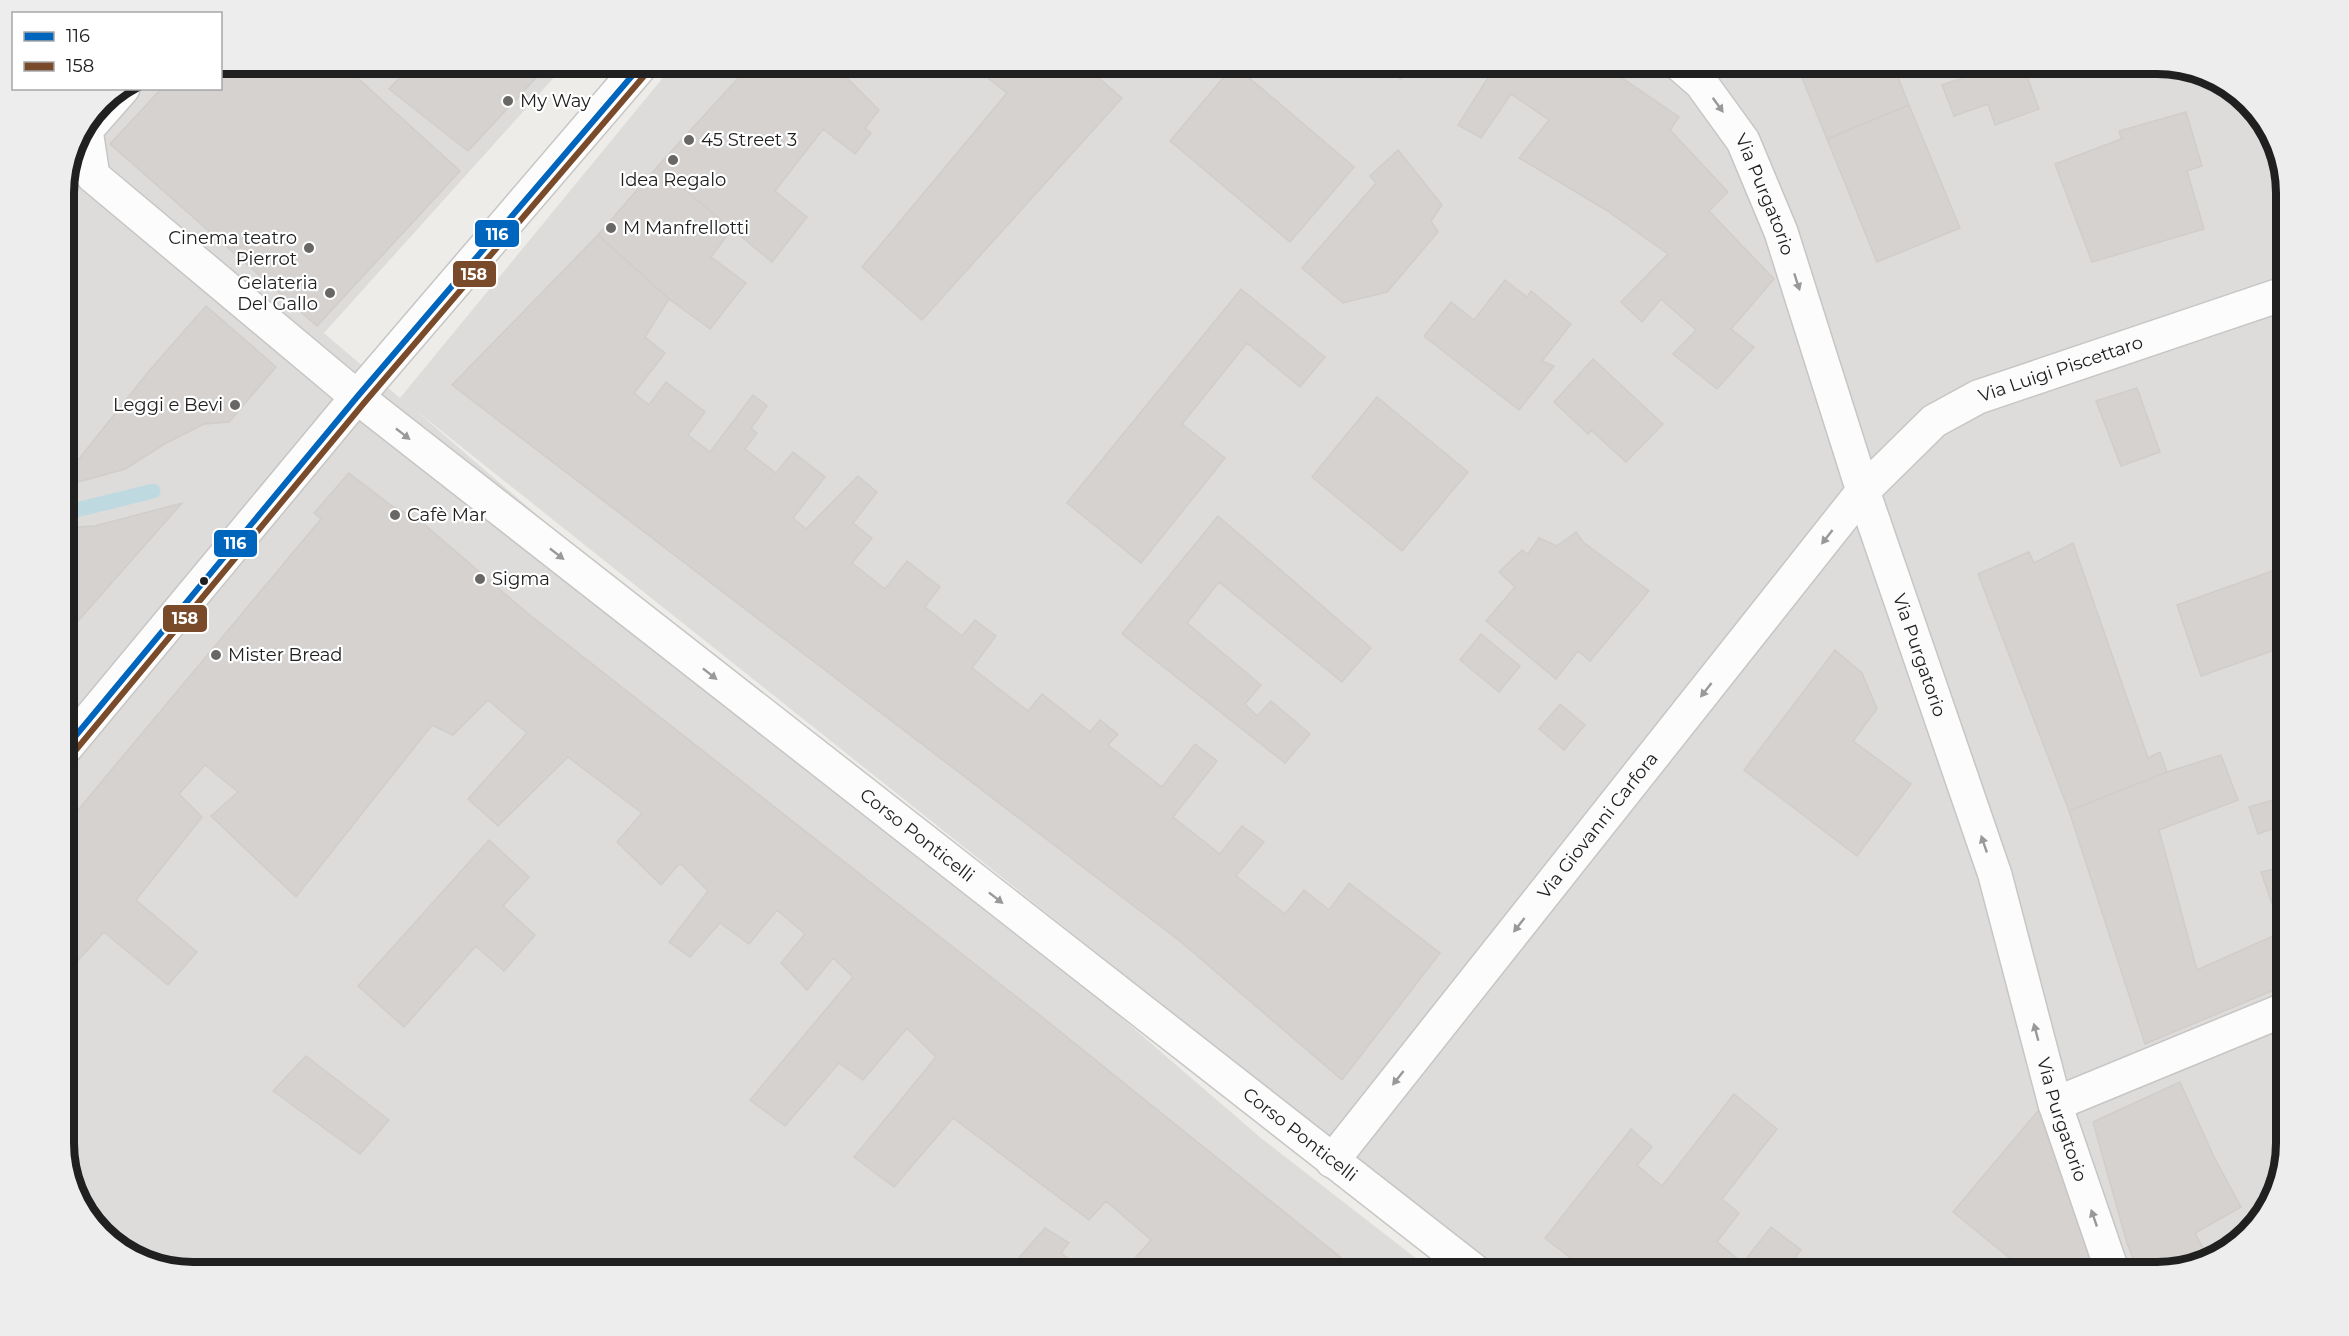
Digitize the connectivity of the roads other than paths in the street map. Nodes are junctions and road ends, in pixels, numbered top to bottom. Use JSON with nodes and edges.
{"nodes":[{"id":1,"x":1690,"y":73,"type":"edge"},
{"id":2,"x":634,"y":74,"type":"edge"},
{"id":3,"x":87,"y":138,"type":"edge"},
{"id":4,"x":2275,"y":296,"type":"edge"},
{"id":5,"x":357,"y":398,"type":"junction"},
{"id":6,"x":1863,"y":491,"type":"junction"},
{"id":7,"x":74,"y":738,"type":"edge"},
{"id":8,"x":2276,"y":1013,"type":"edge"},
{"id":9,"x":2055,"y":1104,"type":"junction"},
{"id":10,"x":1332,"y":1161,"type":"junction"},
{"id":11,"x":1463,"y":1262,"type":"edge"},
{"id":12,"x":2109,"y":1262,"type":"edge"}],
"edges":[{"from":1,"to":6,"type":"street","name":"Via Purgatorio","one_way":true},
{"from":2,"to":5,"type":"street"},
{"from":3,"to":5,"type":"street","name":"Corso Ponticelli"},
{"from":4,"to":6,"type":"street","name":"Via Luigi Piscettaro"},
{"from":5,"to":7,"type":"street"},
{"from":5,"to":10,"type":"street","name":"Corso Ponticelli","one_way":true},
{"from":9,"to":6,"type":"street","name":"Via Purgatorio","one_way":true},
{"from":6,"to":10,"type":"street","name":"Via Giovanni Carfora","one_way":true},
{"from":8,"to":9,"type":"street"},
{"from":12,"to":9,"type":"street","name":"Via Purgatorio","one_way":true},
{"from":10,"to":11,"type":"street","name":"Corso Ponticelli"}]}
